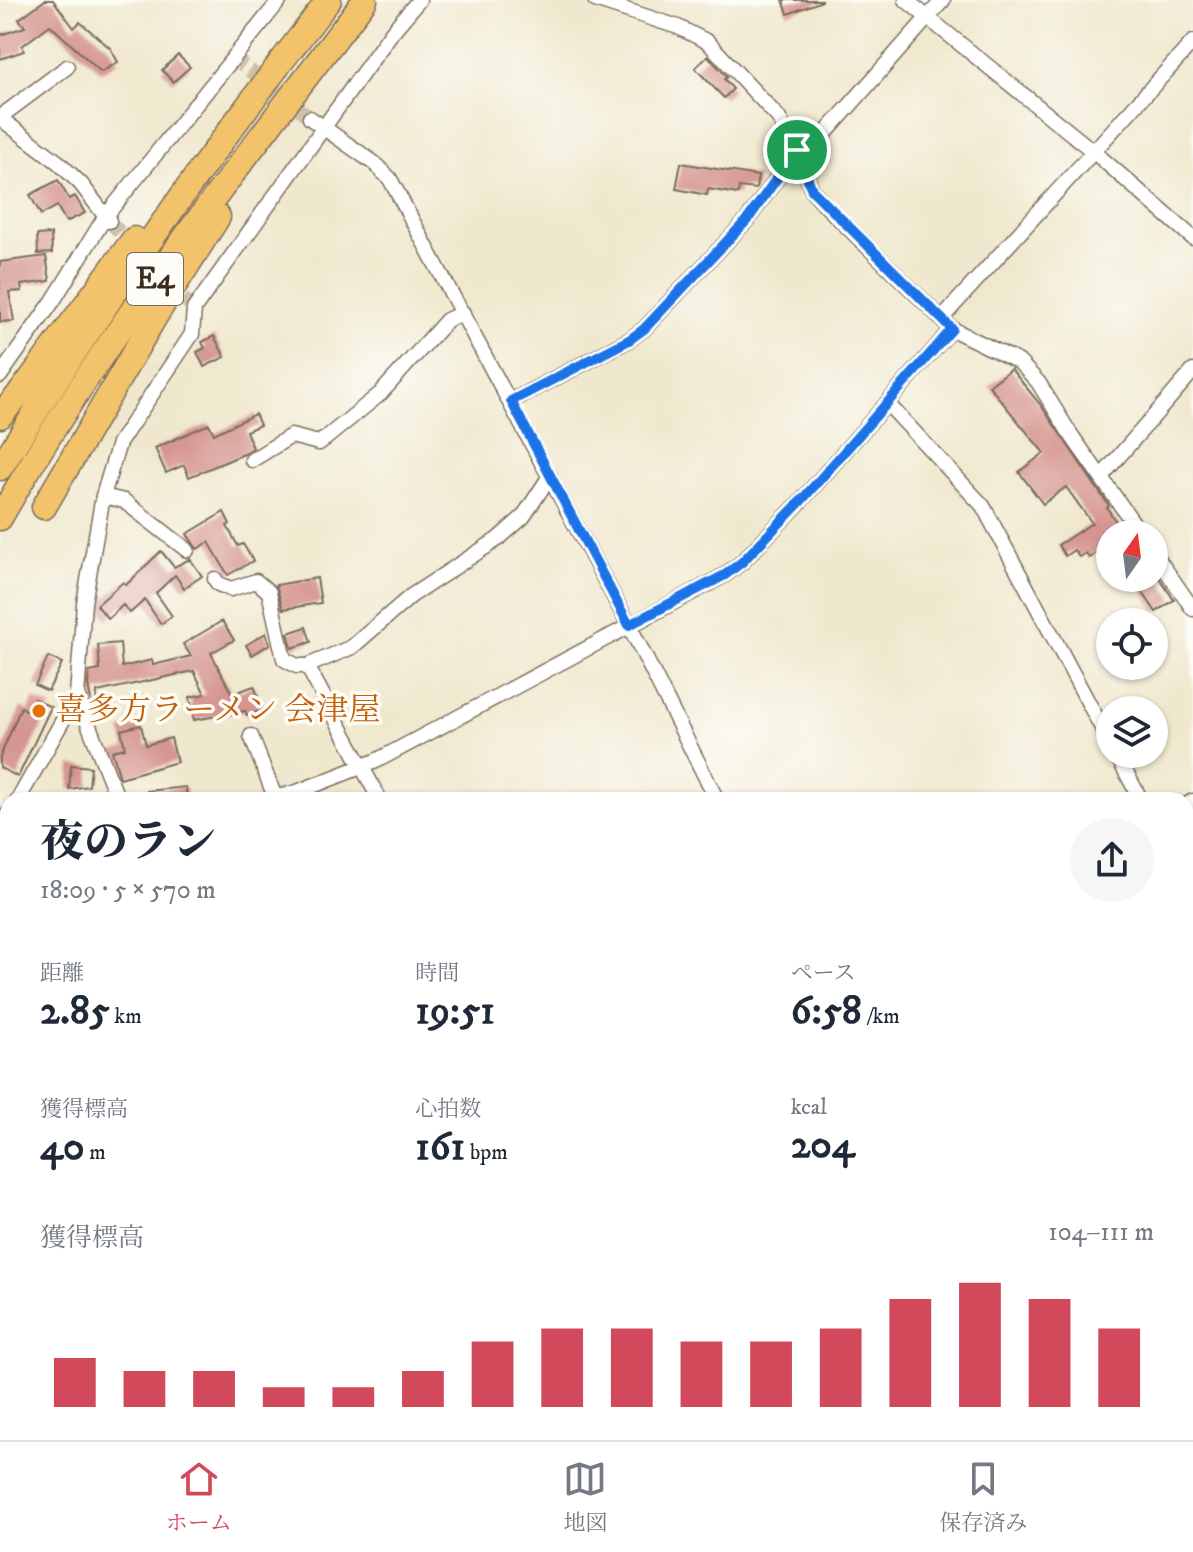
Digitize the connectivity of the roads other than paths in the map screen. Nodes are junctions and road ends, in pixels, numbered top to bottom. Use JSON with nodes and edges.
{"nodes":[{"id":1,"x":280,"y":0,"type":"edge"},
{"id":2,"x":329,"y":0,"type":"edge"},
{"id":3,"x":365,"y":0,"type":"edge"},
{"id":4,"x":419,"y":0,"type":"edge"},
{"id":5,"x":595,"y":0,"type":"edge"},
{"id":6,"x":906,"y":0,"type":"edge"},
{"id":7,"x":943,"y":0,"type":"edge"},
{"id":8,"x":928,"y":18,"type":"junction"},
{"id":9,"x":1193,"y":42,"type":"edge"},
{"id":10,"x":326,"y":50,"type":"junction"},
{"id":11,"x":282,"y":58,"type":"junction"},
{"id":12,"x":67,"y":67,"type":"dead end"},
{"id":13,"x":0,"y":118,"type":"edge"},
{"id":14,"x":310,"y":118,"type":"tunnel mouth"},
{"id":15,"x":324,"y":126,"type":"junction"},
{"id":16,"x":1094,"y":152,"type":"junction"},
{"id":17,"x":798,"y":156,"type":"junction"},
{"id":18,"x":108,"y":219,"type":"junction"},
{"id":19,"x":1193,"y":238,"type":"edge"},
{"id":20,"x":463,"y":313,"type":"junction"},
{"id":21,"x":947,"y":323,"type":"junction"},
{"id":22,"x":1193,"y":371,"type":"edge"},
{"id":23,"x":0,"y":376,"type":"edge"},
{"id":24,"x":511,"y":401,"type":"junction"},
{"id":25,"x":887,"y":403,"type":"junction"},
{"id":26,"x":0,"y":416,"type":"edge"},
{"id":27,"x":252,"y":460,"type":"dead end"},
{"id":28,"x":0,"y":468,"type":"edge"},
{"id":29,"x":550,"y":476,"type":"junction"},
{"id":30,"x":1101,"y":477,"type":"junction"},
{"id":31,"x":103,"y":496,"type":"junction"},
{"id":32,"x":44,"y":507,"type":"dead end"},
{"id":33,"x":0,"y":518,"type":"edge"},
{"id":34,"x":1131,"y":520,"type":"edge"},
{"id":35,"x":187,"y":550,"type":"dead end"},
{"id":36,"x":1168,"y":573,"type":"edge"},
{"id":37,"x":215,"y":579,"type":"dead end"},
{"id":38,"x":1193,"y":609,"type":"edge"},
{"id":39,"x":629,"y":625,"type":"junction"},
{"id":40,"x":307,"y":666,"type":"junction"},
{"id":41,"x":77,"y":695,"type":"junction"},
{"id":42,"x":1096,"y":717,"type":"edge"},
{"id":43,"x":251,"y":736,"type":"dead end"},
{"id":44,"x":362,"y":766,"type":"junction"},
{"id":45,"x":1124,"y":768,"type":"edge"},
{"id":46,"x":22,"y":792,"type":"edge"},
{"id":47,"x":115,"y":792,"type":"edge"},
{"id":48,"x":268,"y":792,"type":"edge"},
{"id":49,"x":297,"y":792,"type":"edge"},
{"id":50,"x":376,"y":792,"type":"edge"},
{"id":51,"x":713,"y":792,"type":"edge"},
{"id":52,"x":1137,"y":792,"type":"edge"}],
"edges":[{"from":1,"to":18,"type":"street"},
{"from":2,"to":11,"type":"highway","number":"E4"},
{"from":3,"to":10,"type":"highway","number":"E4"},
{"from":4,"to":15,"type":"street"},
{"from":5,"to":17,"type":"street"},
{"from":6,"to":8,"type":"street"},
{"from":7,"to":8,"type":"street"},
{"from":8,"to":16,"type":"street"},
{"from":8,"to":17,"type":"street"},
{"from":9,"to":16,"type":"street"},
{"from":10,"to":32,"type":"highway"},
{"from":10,"to":33,"type":"highway","number":"E4"},
{"from":11,"to":26,"type":"highway"},
{"from":11,"to":28,"type":"highway","number":"E4"},
{"from":12,"to":13,"type":"street"},
{"from":13,"to":18,"type":"street"},
{"from":14,"to":15,"type":"street"},
{"from":15,"to":20,"type":"street"},
{"from":15,"to":31,"type":"street"},
{"from":16,"to":19,"type":"street"},
{"from":16,"to":21,"type":"street"},
{"from":17,"to":21,"type":"street"},
{"from":17,"to":24,"type":"street"},
{"from":18,"to":23,"type":"street"},
{"from":20,"to":24,"type":"street"},
{"from":20,"to":27,"type":"street"},
{"from":21,"to":25,"type":"street"},
{"from":21,"to":30,"type":"street"},
{"from":22,"to":30,"type":"street"},
{"from":24,"to":29,"type":"street"},
{"from":25,"to":39,"type":"street"},
{"from":25,"to":42,"type":"street"},
{"from":29,"to":39,"type":"street"},
{"from":29,"to":40,"type":"street"},
{"from":30,"to":34,"type":"street"},
{"from":31,"to":35,"type":"street"},
{"from":31,"to":41,"type":"street"},
{"from":36,"to":38,"type":"street"},
{"from":37,"to":40,"type":"street"},
{"from":39,"to":44,"type":"street"},
{"from":39,"to":51,"type":"street"},
{"from":40,"to":44,"type":"street"},
{"from":41,"to":46,"type":"street"},
{"from":41,"to":47,"type":"street"},
{"from":43,"to":48,"type":"street"},
{"from":44,"to":49,"type":"street"},
{"from":44,"to":50,"type":"street"},
{"from":45,"to":52,"type":"street"}]}
